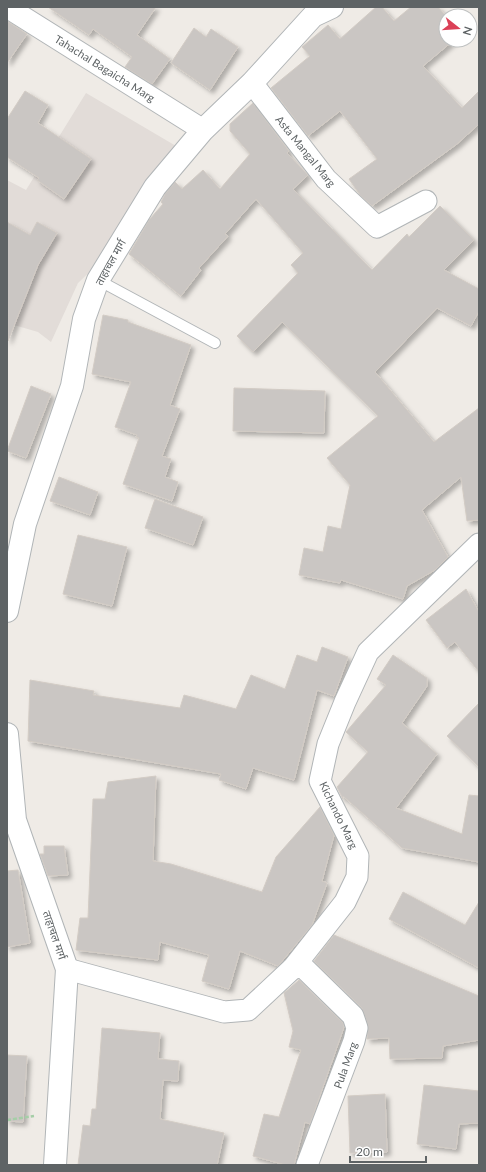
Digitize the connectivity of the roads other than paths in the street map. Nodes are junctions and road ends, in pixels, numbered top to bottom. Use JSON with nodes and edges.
{"nodes":[{"id":1,"x":7,"y":7,"type":"edge"},
{"id":2,"x":332,"y":7,"type":"edge"},
{"id":3,"x":252,"y":83,"type":"junction"},
{"id":4,"x":203,"y":130,"type":"junction"},
{"id":5,"x":426,"y":201,"type":"dead end"},
{"id":6,"x":98,"y":280,"type":"junction"},
{"id":7,"x":215,"y":343,"type":"dead end"},
{"id":8,"x":479,"y":544,"type":"edge"},
{"id":9,"x":7,"y":611,"type":"edge"},
{"id":10,"x":7,"y":734,"type":"edge"},
{"id":11,"x":11,"y":821,"type":"edge"},
{"id":12,"x":294,"y":968,"type":"junction"},
{"id":13,"x":67,"y":969,"type":"junction"},
{"id":14,"x":55,"y":1165,"type":"edge"},
{"id":15,"x":307,"y":1165,"type":"edge"}],
"edges":[{"from":1,"to":4,"type":"street","name":"Tahachal Bagaicha Marg"},
{"from":2,"to":3,"type":"street","name":"ताहाचल मार्ग"},
{"from":3,"to":4,"type":"street","name":"ताहाचल मार्ग"},
{"from":3,"to":5,"type":"street","name":"Asta Mangal Marg"},
{"from":4,"to":6,"type":"street","name":"ताहाचल मार्ग"},
{"from":6,"to":7,"type":"lane"},
{"from":6,"to":9,"type":"street","name":"ताहाचल मार्ग"},
{"from":8,"to":12,"type":"street","name":"Kichando Marg"},
{"from":10,"to":11,"type":"street","name":"ताहाचल मार्ग"},
{"from":11,"to":13,"type":"street","name":"ताहाचल मार्ग"},
{"from":12,"to":13,"type":"street","name":"Kichando Marg"},
{"from":12,"to":15,"type":"street","name":"Pula Marg"},
{"from":13,"to":14,"type":"street","name":"ताहाचल मार्ग"}]}
